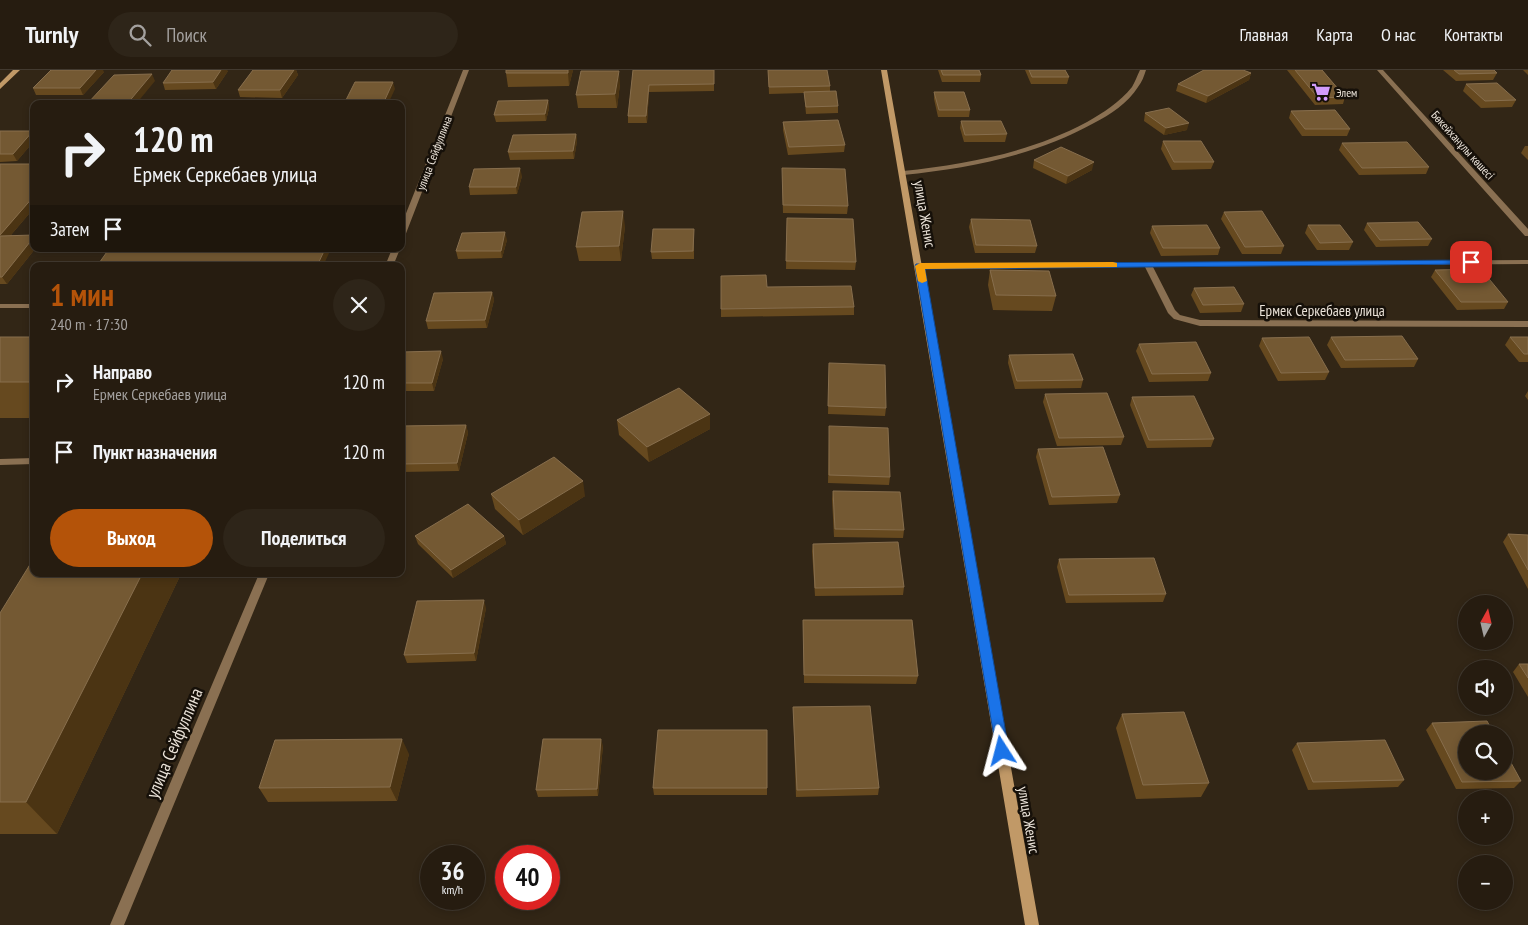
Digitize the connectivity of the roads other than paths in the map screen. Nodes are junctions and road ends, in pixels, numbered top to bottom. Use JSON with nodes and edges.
{"nodes":[{"id":1,"x":17,"y":70,"type":"edge"},
{"id":2,"x":466,"y":70,"type":"edge"},
{"id":3,"x":884,"y":70,"type":"edge"},
{"id":4,"x":1143,"y":70,"type":"edge"},
{"id":5,"x":1380,"y":70,"type":"edge"},
{"id":6,"x":0,"y":86,"type":"edge"},
{"id":7,"x":903,"y":173,"type":"junction"},
{"id":8,"x":405,"y":226,"type":"edge"},
{"id":9,"x":1528,"y":234,"type":"edge"},
{"id":10,"x":1528,"y":262,"type":"edge"},
{"id":11,"x":1148,"y":265,"type":"junction"},
{"id":12,"x":920,"y":266,"type":"junction"},
{"id":13,"x":0,"y":306,"type":"edge"},
{"id":14,"x":30,"y":306,"type":"edge"},
{"id":15,"x":1528,"y":324,"type":"edge"},
{"id":16,"x":30,"y":461,"type":"edge"},
{"id":17,"x":0,"y":462,"type":"edge"},
{"id":18,"x":263,"y":577,"type":"edge"},
{"id":19,"x":117,"y":925,"type":"edge"},
{"id":20,"x":1032,"y":925,"type":"edge"}],
"edges":[{"from":1,"to":6,"type":"street"},
{"from":2,"to":8,"type":"street","name":"улица Сейфуллина"},
{"from":3,"to":7,"type":"street","name":"улица Женис"},
{"from":4,"to":7,"type":"street"},
{"from":5,"to":9,"type":"street","name":"Бөкейханұлы көшесі"},
{"from":7,"to":12,"type":"street","name":"улица Женис"},
{"from":10,"to":11,"type":"street"},
{"from":11,"to":12,"type":"street"},
{"from":11,"to":15,"type":"street","name":"Ермек Серкебаев улица"},
{"from":12,"to":20,"type":"street","name":"улица Женис"},
{"from":13,"to":14,"type":"street"},
{"from":16,"to":17,"type":"street"},
{"from":18,"to":19,"type":"street","name":"улица Сейфуллина"}]}
